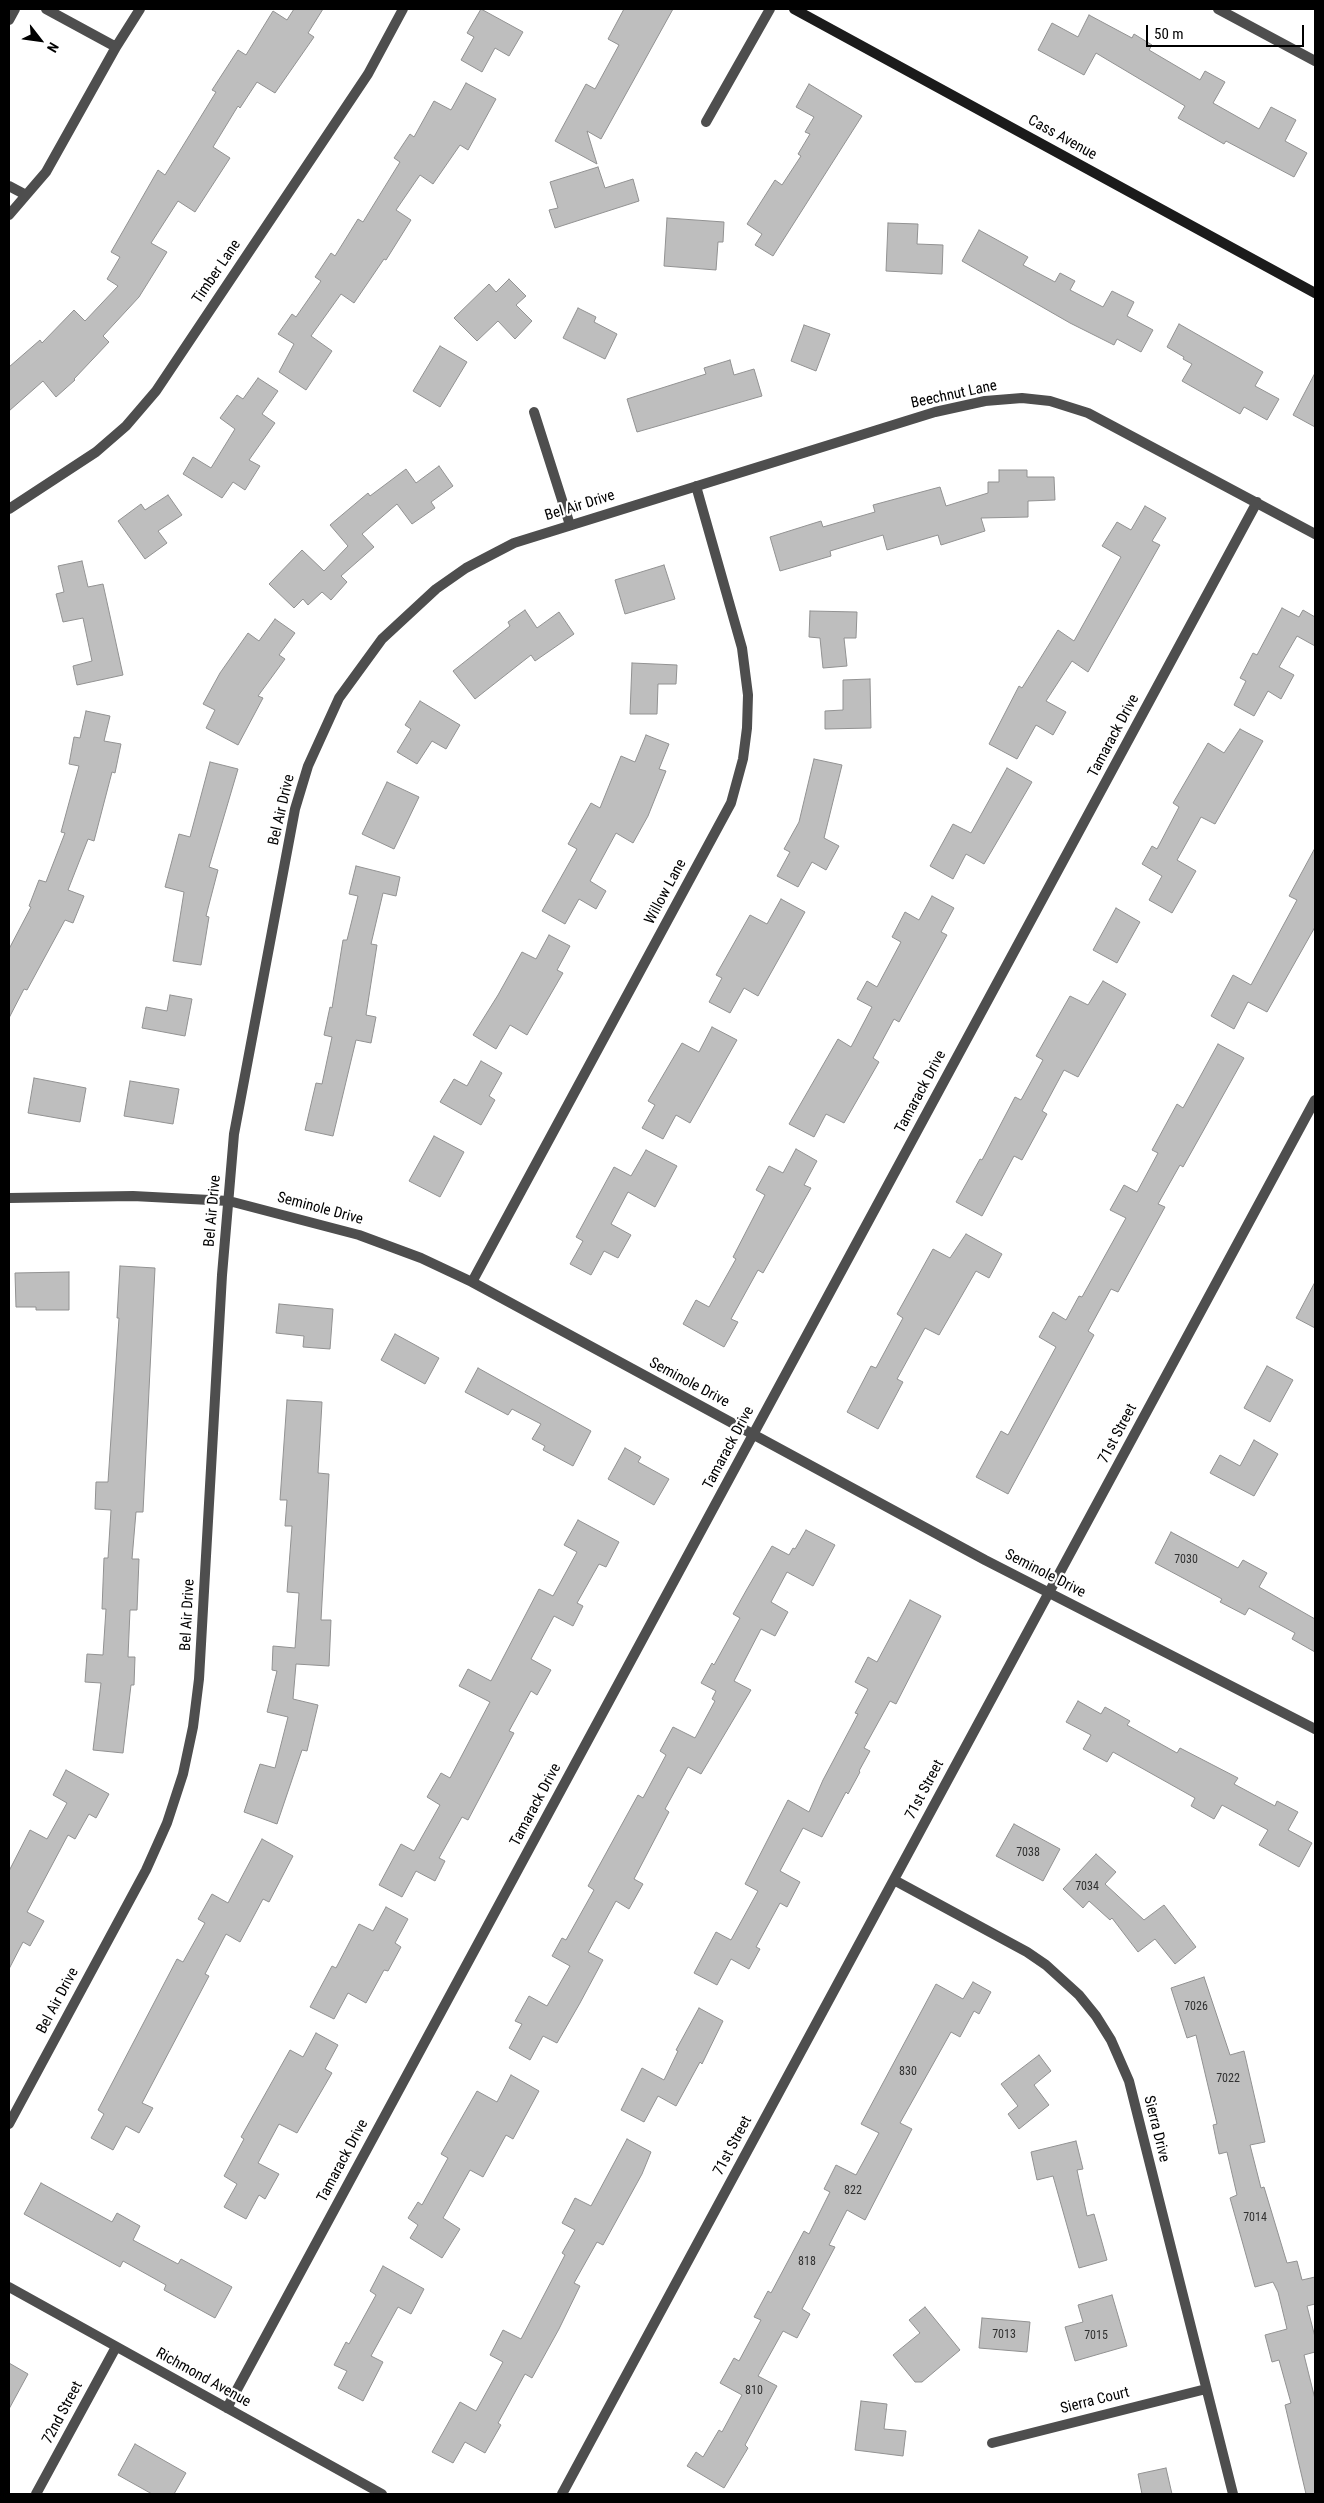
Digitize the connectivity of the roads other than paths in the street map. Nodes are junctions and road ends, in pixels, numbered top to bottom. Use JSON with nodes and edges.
{"nodes":[{"id":1,"x":15,"y":9,"type":"edge"},
{"id":2,"x":46,"y":9,"type":"edge"},
{"id":3,"x":140,"y":9,"type":"edge"},
{"id":4,"x":404,"y":9,"type":"edge"},
{"id":5,"x":770,"y":9,"type":"edge"},
{"id":6,"x":1218,"y":9,"type":"edge"},
{"id":7,"x":800,"y":10,"type":"edge"},
{"id":8,"x":9,"y":20,"type":"edge"},
{"id":9,"x":116,"y":47,"type":"junction"},
{"id":10,"x":1315,"y":62,"type":"edge"},
{"id":11,"x":706,"y":122,"type":"dead end"},
{"id":12,"x":9,"y":186,"type":"edge"},
{"id":13,"x":26,"y":195,"type":"junction"},
{"id":14,"x":9,"y":215,"type":"edge"},
{"id":15,"x":1315,"y":294,"type":"edge"},
{"id":16,"x":534,"y":412,"type":"dead end"},
{"id":17,"x":696,"y":486,"type":"junction"},
{"id":18,"x":1256,"y":502,"type":"junction"},
{"id":19,"x":9,"y":510,"type":"edge"},
{"id":20,"x":570,"y":525,"type":"junction"},
{"id":21,"x":1315,"y":534,"type":"edge"},
{"id":22,"x":1315,"y":1100,"type":"edge"},
{"id":23,"x":9,"y":1198,"type":"edge"},
{"id":24,"x":229,"y":1201,"type":"junction"},
{"id":25,"x":472,"y":1282,"type":"junction"},
{"id":26,"x":753,"y":1434,"type":"junction"},
{"id":27,"x":1049,"y":1593,"type":"junction"},
{"id":28,"x":1315,"y":1729,"type":"edge"},
{"id":29,"x":894,"y":1880,"type":"junction"},
{"id":30,"x":9,"y":2124,"type":"edge"},
{"id":31,"x":9,"y":2287,"type":"edge"},
{"id":32,"x":116,"y":2347,"type":"junction"},
{"id":33,"x":1206,"y":2388,"type":"junction"},
{"id":34,"x":227,"y":2408,"type":"junction"},
{"id":35,"x":992,"y":2443,"type":"dead end"},
{"id":36,"x":36,"y":2494,"type":"edge"},
{"id":37,"x":382,"y":2494,"type":"edge"},
{"id":38,"x":562,"y":2494,"type":"edge"},
{"id":39,"x":1233,"y":2494,"type":"edge"}],
"edges":[{"from":1,"to":8,"type":"street"},
{"from":2,"to":9,"type":"street"},
{"from":3,"to":9,"type":"street"},
{"from":4,"to":19,"type":"street","name":"Timber Lane"},
{"from":5,"to":11,"type":"street"},
{"from":6,"to":10,"type":"street"},
{"from":7,"to":15,"type":"main road","name":"Cass Avenue"},
{"from":9,"to":13,"type":"street"},
{"from":12,"to":13,"type":"street"},
{"from":13,"to":14,"type":"street"},
{"from":16,"to":20,"type":"street"},
{"from":17,"to":18,"type":"street","name":"Beechnut Lane"},
{"from":17,"to":20,"type":"street","name":"Bel Air Drive"},
{"from":17,"to":25,"type":"street","name":"Willow Lane"},
{"from":18,"to":21,"type":"street","name":"Beechnut Lane"},
{"from":18,"to":26,"type":"street","name":"Tamarack Drive"},
{"from":20,"to":24,"type":"street","name":"Bel Air Drive"},
{"from":22,"to":27,"type":"street","name":"71st Street"},
{"from":23,"to":24,"type":"street","name":"Seminole Drive"},
{"from":24,"to":25,"type":"street","name":"Seminole Drive"},
{"from":24,"to":30,"type":"street","name":"Bel Air Drive"},
{"from":25,"to":26,"type":"street","name":"Seminole Drive"},
{"from":26,"to":27,"type":"street","name":"Seminole Drive"},
{"from":26,"to":34,"type":"street","name":"Tamarack Drive"},
{"from":27,"to":28,"type":"street","name":"Seminole Drive"},
{"from":27,"to":29,"type":"street","name":"71st Street"},
{"from":29,"to":33,"type":"street","name":"Sierra Drive"},
{"from":29,"to":38,"type":"street","name":"71st Street"},
{"from":31,"to":32,"type":"street","name":"Richmond Avenue"},
{"from":32,"to":34,"type":"street","name":"Richmond Avenue"},
{"from":32,"to":36,"type":"street","name":"72nd Street"},
{"from":33,"to":35,"type":"street","name":"Sierra Court"},
{"from":33,"to":39,"type":"street","name":"Sierra Drive"},
{"from":34,"to":37,"type":"street","name":"Richmond Avenue"}]}
